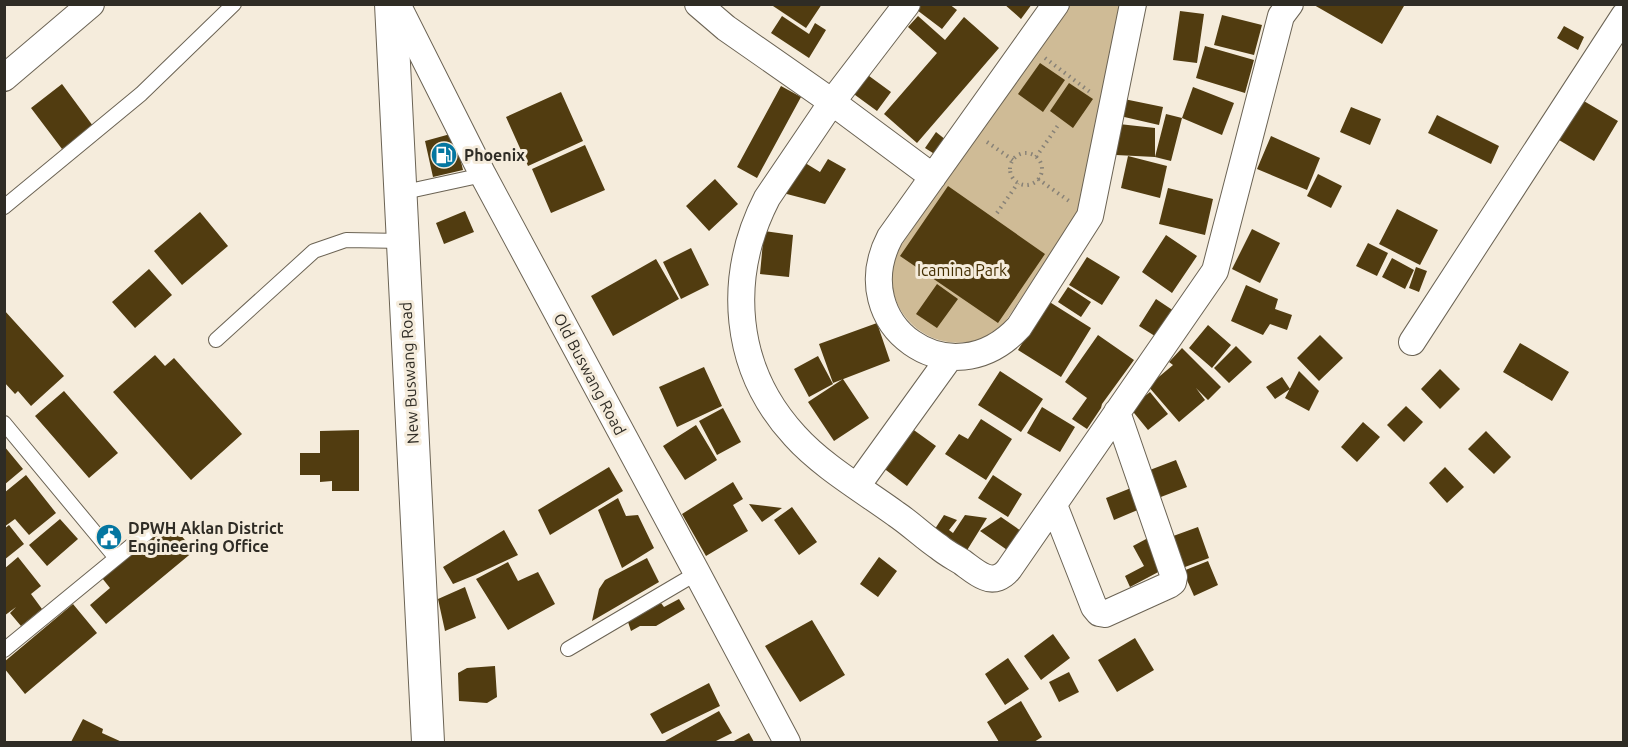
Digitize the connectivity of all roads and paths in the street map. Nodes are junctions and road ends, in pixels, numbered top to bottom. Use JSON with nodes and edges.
{"nodes":[{"id":1,"x":91,"y":4,"type":"edge"},
{"id":2,"x":234,"y":4,"type":"edge"},
{"id":3,"x":391,"y":4,"type":"edge"},
{"id":4,"x":397,"y":4,"type":"edge"},
{"id":5,"x":698,"y":4,"type":"edge"},
{"id":6,"x":907,"y":4,"type":"edge"},
{"id":7,"x":1056,"y":4,"type":"edge"},
{"id":8,"x":1133,"y":4,"type":"edge"},
{"id":9,"x":1279,"y":8,"type":"edge"},
{"id":10,"x":1623,"y":16,"type":"edge"},
{"id":11,"x":1027,"y":45,"type":"junction"},
{"id":12,"x":4,"y":78,"type":"edge"},
{"id":13,"x":832,"y":102,"type":"junction"},
{"id":14,"x":1112,"y":109,"type":"junction"},
{"id":15,"x":1059,"y":124,"type":"dead end"},
{"id":16,"x":968,"y":128,"type":"junction"},
{"id":17,"x":1036,"y":157,"type":"junction"},
{"id":18,"x":1013,"y":160,"type":"junction"},
{"id":19,"x":483,"y":175,"type":"junction"},
{"id":20,"x":933,"y":177,"type":"junction"},
{"id":21,"x":1038,"y":179,"type":"junction"},
{"id":22,"x":1018,"y":183,"type":"junction"},
{"id":23,"x":400,"y":193,"type":"junction"},
{"id":24,"x":4,"y":207,"type":"edge"},
{"id":25,"x":997,"y":213,"type":"dead end"},
{"id":26,"x":1090,"y":216,"type":"junction"},
{"id":27,"x":403,"y":241,"type":"junction"},
{"id":28,"x":216,"y":340,"type":"dead end"},
{"id":29,"x":1412,"y":342,"type":"dead end"},
{"id":30,"x":950,"y":357,"type":"junction"},
{"id":31,"x":1117,"y":412,"type":"junction"},
{"id":32,"x":4,"y":423,"type":"edge"},
{"id":33,"x":857,"y":486,"type":"junction"},
{"id":34,"x":1054,"y":505,"type":"junction"},
{"id":35,"x":148,"y":532,"type":"dead end"},
{"id":36,"x":116,"y":558,"type":"junction"},
{"id":37,"x":698,"y":573,"type":"junction"},
{"id":38,"x":568,"y":649,"type":"dead end"},
{"id":39,"x":4,"y":650,"type":"edge"},
{"id":40,"x":428,"y":742,"type":"edge"},
{"id":41,"x":787,"y":742,"type":"edge"}],
"edges":[{"from":1,"to":12,"type":"street"},
{"from":2,"to":24,"type":"lane"},
{"from":3,"to":23,"type":"street","name":"New Buswang Road"},
{"from":4,"to":19,"type":"street","name":"Old Buswang Road"},
{"from":5,"to":13,"type":"street"},
{"from":6,"to":13,"type":"street"},
{"from":7,"to":11,"type":"street"},
{"from":8,"to":14,"type":"street"},
{"from":9,"to":31,"type":"street"},
{"from":10,"to":29,"type":"street"},
{"from":11,"to":14,"type":"path"},
{"from":11,"to":16,"type":"street"},
{"from":13,"to":20,"type":"street"},
{"from":13,"to":33,"type":"street"},
{"from":14,"to":26,"type":"street"},
{"from":15,"to":17,"type":"path"},
{"from":16,"to":18,"type":"path"},
{"from":16,"to":20,"type":"street"},
{"from":17,"to":18,"type":"path"},
{"from":17,"to":21,"type":"path"},
{"from":18,"to":22,"type":"path"},
{"from":19,"to":23,"type":"lane"},
{"from":19,"to":37,"type":"street","name":"Old Buswang Road"},
{"from":20,"to":30,"type":"street"},
{"from":21,"to":22,"type":"path"},
{"from":21,"to":26,"type":"path"},
{"from":22,"to":25,"type":"path"},
{"from":23,"to":27,"type":"street","name":"New Buswang Road"},
{"from":26,"to":30,"type":"street"},
{"from":27,"to":28,"type":"lane"},
{"from":27,"to":40,"type":"street","name":"New Buswang Road"},
{"from":30,"to":33,"type":"street"},
{"from":31,"to":34,"type":"street"},
{"from":31,"to":34,"type":"street"},
{"from":32,"to":36,"type":"lane"},
{"from":33,"to":34,"type":"street"},
{"from":35,"to":36,"type":"lane"},
{"from":36,"to":39,"type":"lane"},
{"from":37,"to":38,"type":"lane"},
{"from":37,"to":41,"type":"street","name":"Old Buswang Road"}]}
